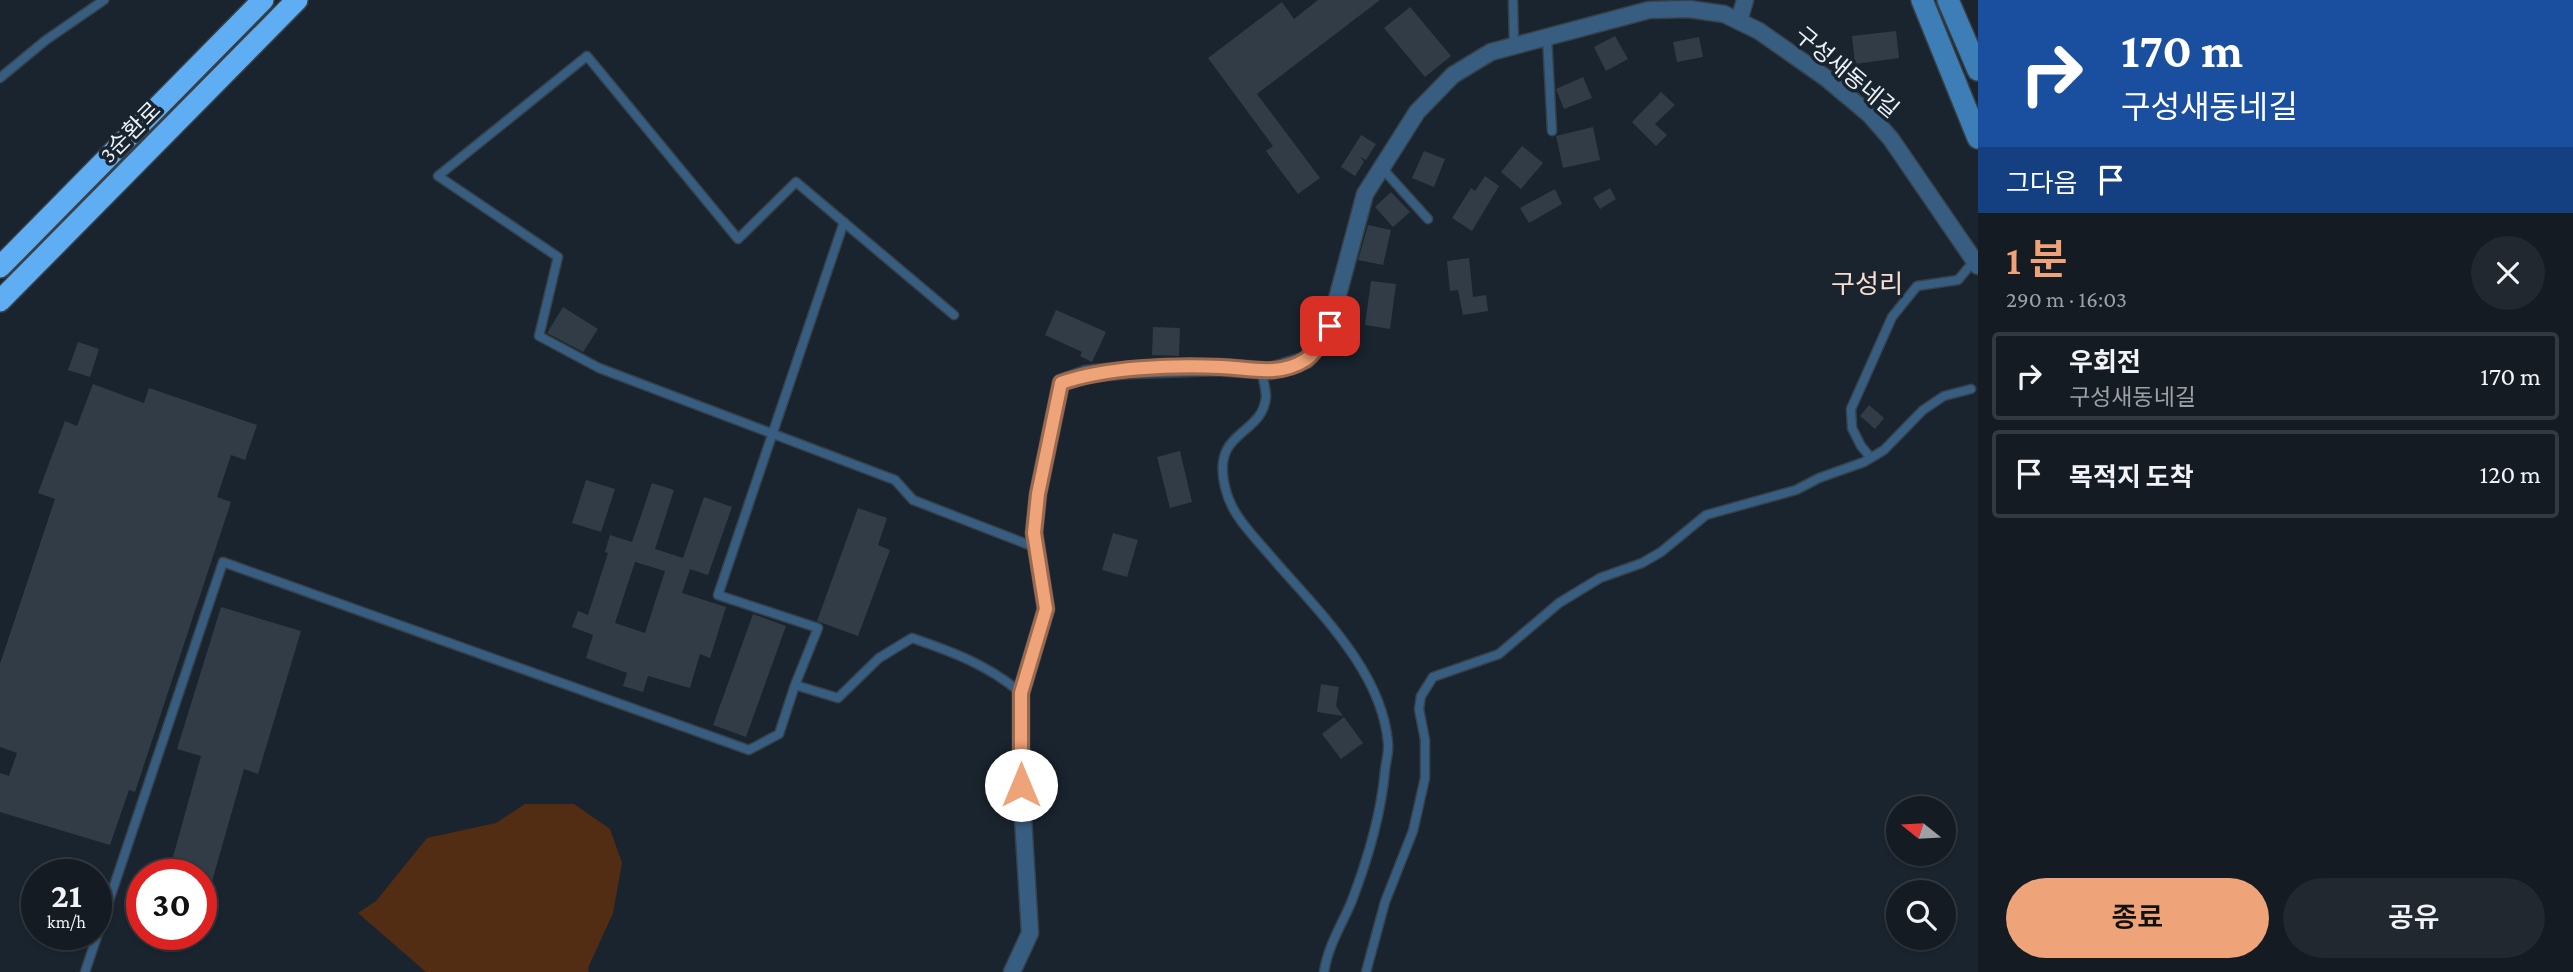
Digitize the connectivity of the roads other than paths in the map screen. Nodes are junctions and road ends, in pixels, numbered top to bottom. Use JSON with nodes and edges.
{"nodes":[{"id":1,"x":104,"y":0,"type":"edge"},
{"id":2,"x":263,"y":0,"type":"edge"},
{"id":3,"x":297,"y":0,"type":"edge"},
{"id":4,"x":1513,"y":0,"type":"edge"},
{"id":5,"x":1745,"y":0,"type":"edge"},
{"id":6,"x":1922,"y":0,"type":"edge"},
{"id":7,"x":1948,"y":0,"type":"edge"},
{"id":8,"x":1739,"y":21,"type":"junction"},
{"id":9,"x":1547,"y":36,"type":"junction"},
{"id":10,"x":1514,"y":46,"type":"junction"},
{"id":11,"x":1978,"y":70,"type":"edge"},
{"id":12,"x":0,"y":78,"type":"edge"},
{"id":13,"x":1552,"y":131,"type":"dead end"},
{"id":14,"x":1978,"y":138,"type":"edge"},
{"id":15,"x":1381,"y":167,"type":"junction"},
{"id":16,"x":1428,"y":219,"type":"dead end"},
{"id":17,"x":844,"y":222,"type":"junction"},
{"id":18,"x":1976,"y":264,"type":"edge"},
{"id":19,"x":0,"y":267,"type":"edge"},
{"id":20,"x":0,"y":301,"type":"edge"},
{"id":21,"x":954,"y":315,"type":"dead end"},
{"id":22,"x":1261,"y":370,"type":"junction"},
{"id":23,"x":1971,"y":389,"type":"dead end"},
{"id":24,"x":771,"y":433,"type":"junction"},
{"id":25,"x":1871,"y":457,"type":"junction"},
{"id":26,"x":1037,"y":548,"type":"junction"},
{"id":27,"x":795,"y":685,"type":"junction"},
{"id":28,"x":1021,"y":693,"type":"junction"},
{"id":29,"x":85,"y":972,"type":"edge"},
{"id":30,"x":1012,"y":972,"type":"edge"},
{"id":31,"x":1324,"y":972,"type":"edge"},
{"id":32,"x":1366,"y":972,"type":"edge"}],
"edges":[{"from":1,"to":12,"type":"lane"},
{"from":2,"to":19,"type":"highway","name":"3순환로"},
{"from":3,"to":20,"type":"highway","name":"3순환로"},
{"from":4,"to":10,"type":"lane"},
{"from":5,"to":8,"type":"street"},
{"from":6,"to":14,"type":"main road"},
{"from":7,"to":11,"type":"main road"},
{"from":8,"to":9,"type":"street","name":"구성새동네길"},
{"from":8,"to":18,"type":"street","name":"구성새동네길"},
{"from":9,"to":10,"type":"street","name":"구성새동네길"},
{"from":9,"to":13,"type":"lane"},
{"from":10,"to":15,"type":"street","name":"구성새동네길"},
{"from":15,"to":16,"type":"lane"},
{"from":15,"to":22,"type":"street","name":"구성새동네길"},
{"from":17,"to":21,"type":"lane"},
{"from":17,"to":24,"type":"lane"},
{"from":17,"to":24,"type":"lane"},
{"from":18,"to":25,"type":"lane"},
{"from":22,"to":26,"type":"street","name":"구성새동네길"},
{"from":22,"to":31,"type":"lane"},
{"from":23,"to":25,"type":"lane"},
{"from":24,"to":26,"type":"lane"},
{"from":24,"to":27,"type":"lane"},
{"from":25,"to":32,"type":"lane"},
{"from":26,"to":28,"type":"street","name":"구성새동네길"},
{"from":27,"to":28,"type":"lane"},
{"from":27,"to":29,"type":"lane"},
{"from":28,"to":30,"type":"street","name":"구성새동네길"}]}
